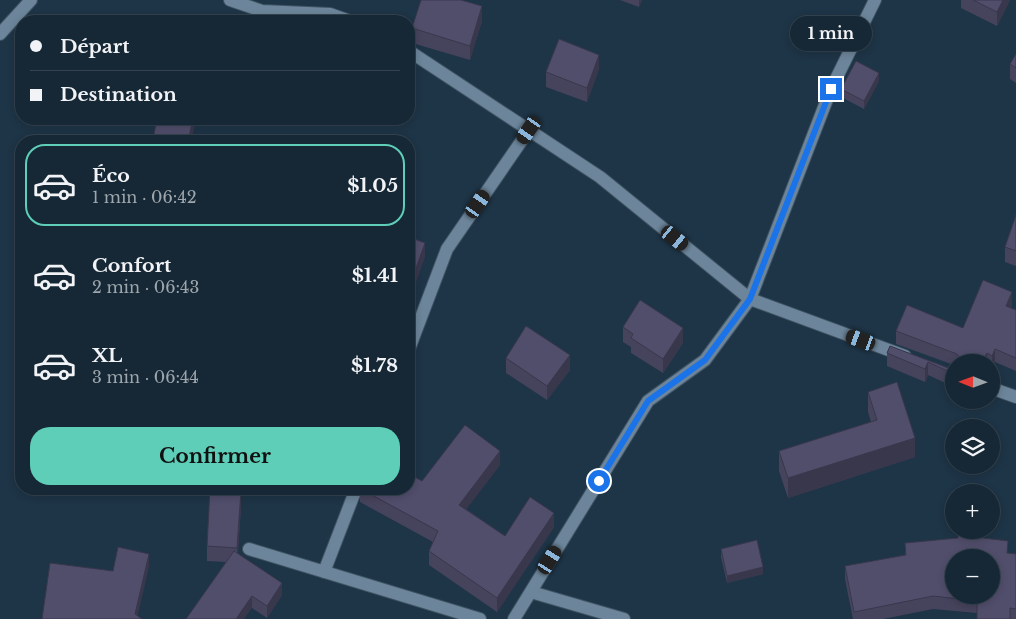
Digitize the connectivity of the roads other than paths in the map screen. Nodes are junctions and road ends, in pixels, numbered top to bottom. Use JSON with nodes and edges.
{"nodes":[{"id":1,"x":31,"y":0,"type":"edge"},
{"id":2,"x":230,"y":0,"type":"edge"},
{"id":3,"x":875,"y":0,"type":"edge"},
{"id":4,"x":17,"y":15,"type":"edge"},
{"id":5,"x":333,"y":15,"type":"edge"},
{"id":6,"x":15,"y":18,"type":"edge"},
{"id":7,"x":0,"y":34,"type":"edge"},
{"id":8,"x":415,"y":55,"type":"edge"},
{"id":9,"x":529,"y":130,"type":"junction"},
{"id":10,"x":750,"y":299,"type":"junction"},
{"id":11,"x":415,"y":333,"type":"edge"},
{"id":12,"x":917,"y":360,"type":"edge"},
{"id":13,"x":1000,"y":391,"type":"edge"},
{"id":14,"x":1016,"y":397,"type":"edge"},
{"id":15,"x":354,"y":495,"type":"edge"},
{"id":16,"x":249,"y":549,"type":"dead end"},
{"id":17,"x":324,"y":572,"type":"junction"},
{"id":18,"x":531,"y":592,"type":"junction"},
{"id":19,"x":480,"y":619,"type":"edge"},
{"id":20,"x":514,"y":619,"type":"edge"},
{"id":21,"x":624,"y":619,"type":"edge"}],
"edges":[{"from":1,"to":4,"type":"street"},
{"from":2,"to":5,"type":"street"},
{"from":3,"to":10,"type":"street"},
{"from":6,"to":7,"type":"street"},
{"from":8,"to":9,"type":"street"},
{"from":9,"to":10,"type":"street"},
{"from":9,"to":11,"type":"street"},
{"from":10,"to":12,"type":"street"},
{"from":10,"to":18,"type":"street"},
{"from":13,"to":14,"type":"street"},
{"from":15,"to":17,"type":"street"},
{"from":16,"to":17,"type":"street"},
{"from":17,"to":19,"type":"street"},
{"from":18,"to":20,"type":"street"},
{"from":18,"to":21,"type":"street"}]}
